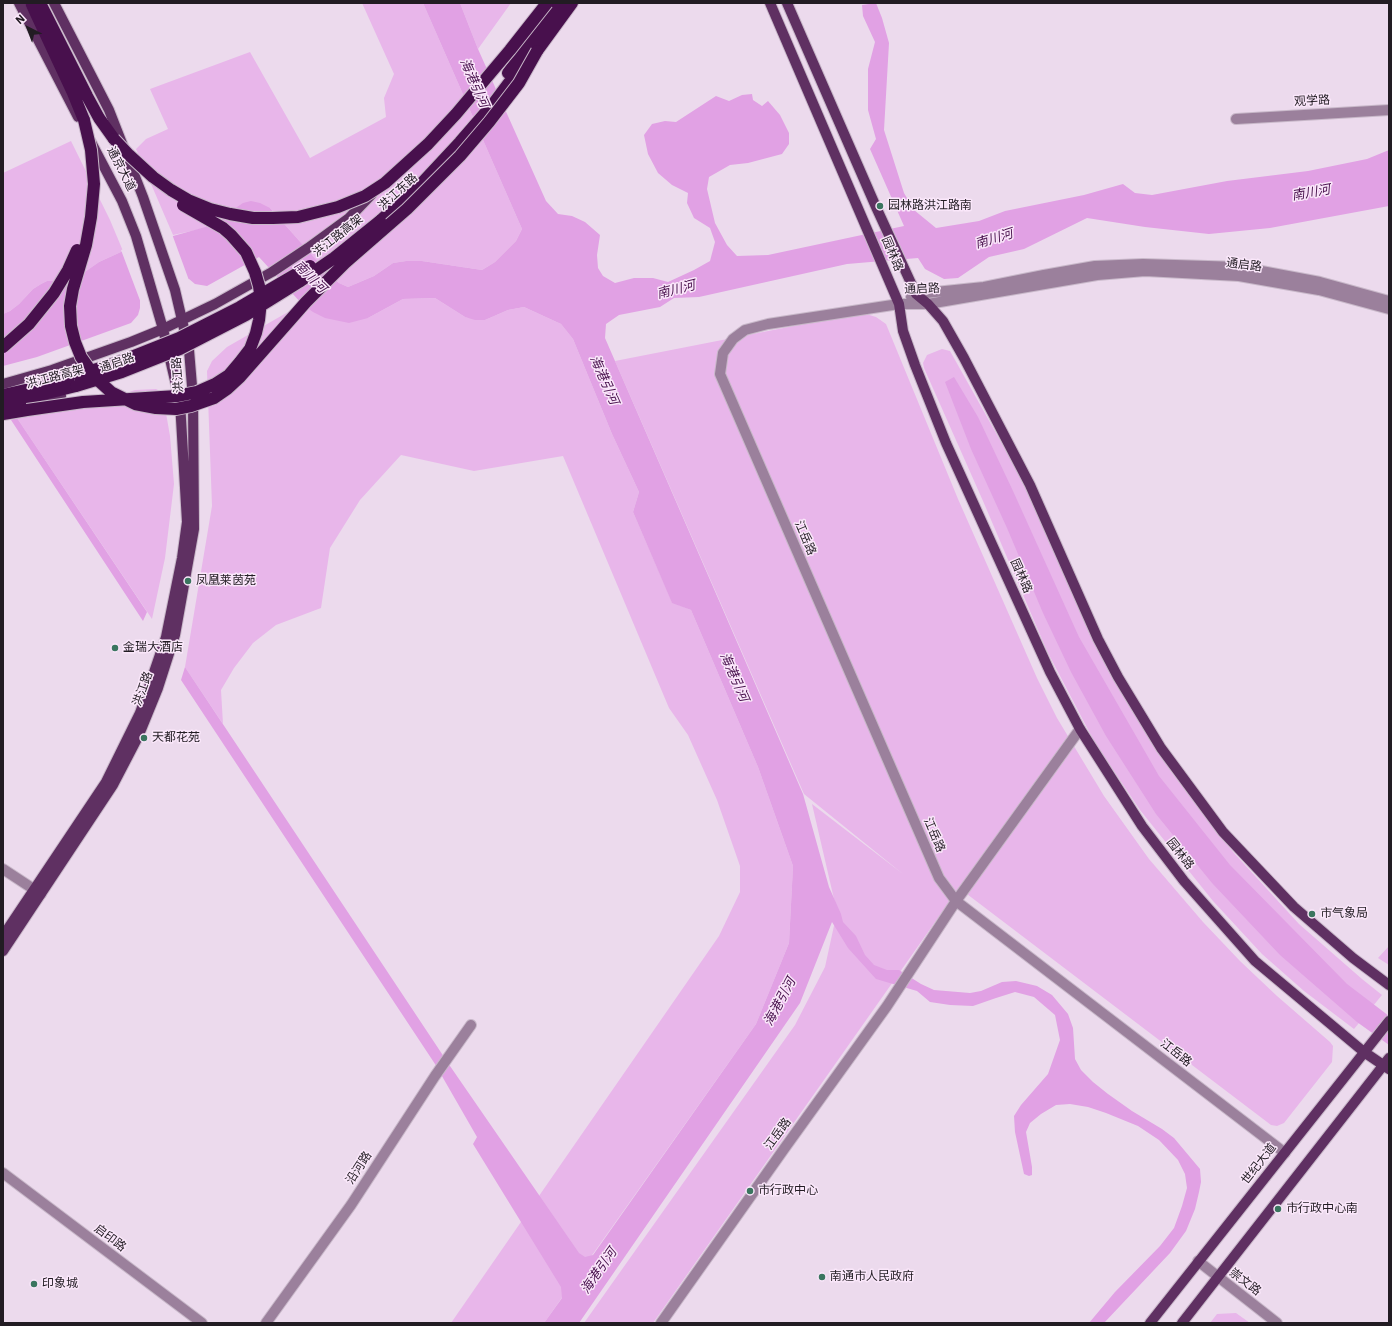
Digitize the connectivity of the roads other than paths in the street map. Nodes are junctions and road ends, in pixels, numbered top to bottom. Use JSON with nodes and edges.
{"nodes":[{"id":1,"x":19,"y":3,"type":"edge"},
{"id":2,"x":31,"y":3,"type":"edge"},
{"id":3,"x":40,"y":3,"type":"edge"},
{"id":4,"x":54,"y":3,"type":"edge"},
{"id":5,"x":541,"y":3,"type":"edge"},
{"id":6,"x":547,"y":3,"type":"edge"},
{"id":7,"x":560,"y":3,"type":"edge"},
{"id":8,"x":572,"y":3,"type":"edge"},
{"id":9,"x":576,"y":3,"type":"edge"},
{"id":10,"x":770,"y":3,"type":"edge"},
{"id":11,"x":787,"y":3,"type":"edge"},
{"id":12,"x":537,"y":51,"type":"junction"},
{"id":13,"x":1389,"y":110,"type":"edge"},
{"id":14,"x":1236,"y":119,"type":"dead end"},
{"id":15,"x":84,"y":120,"type":"junction"},
{"id":16,"x":114,"y":139,"type":"junction"},
{"id":17,"x":916,"y":294,"type":"junction"},
{"id":18,"x":1389,"y":300,"type":"edge"},
{"id":19,"x":899,"y":304,"type":"junction"},
{"id":20,"x":928,"y":304,"type":"junction"},
{"id":21,"x":1389,"y":309,"type":"edge"},
{"id":22,"x":183,"y":320,"type":"junction"},
{"id":23,"x":163,"y":329,"type":"junction"},
{"id":24,"x":3,"y":347,"type":"edge"},
{"id":25,"x":189,"y":350,"type":"junction"},
{"id":26,"x":170,"y":359,"type":"junction"},
{"id":27,"x":3,"y":384,"type":"edge"},
{"id":28,"x":3,"y":395,"type":"edge"},
{"id":29,"x":3,"y":404,"type":"edge"},
{"id":30,"x":3,"y":409,"type":"edge"},
{"id":31,"x":3,"y":414,"type":"edge"},
{"id":32,"x":1080,"y":729,"type":"junction"},
{"id":33,"x":3,"y":869,"type":"edge"},
{"id":34,"x":38,"y":892,"type":"junction"},
{"id":35,"x":956,"y":901,"type":"junction"},
{"id":36,"x":3,"y":936,"type":"edge"},
{"id":37,"x":3,"y":951,"type":"edge"},
{"id":38,"x":1389,"y":985,"type":"edge"},
{"id":39,"x":1389,"y":1021,"type":"edge"},
{"id":40,"x":471,"y":1025,"type":"dead end"},
{"id":41,"x":1364,"y":1052,"type":"junction"},
{"id":42,"x":1387,"y":1064,"type":"edge"},
{"id":43,"x":1285,"y":1152,"type":"junction"},
{"id":44,"x":3,"y":1174,"type":"edge"},
{"id":45,"x":1198,"y":1262,"type":"junction"},
{"id":46,"x":1217,"y":1277,"type":"junction"},
{"id":47,"x":202,"y":1323,"type":"edge"},
{"id":48,"x":266,"y":1323,"type":"edge"},
{"id":49,"x":661,"y":1323,"type":"edge"},
{"id":50,"x":1150,"y":1323,"type":"edge"},
{"id":51,"x":1182,"y":1323,"type":"edge"},
{"id":52,"x":1277,"y":1323,"type":"edge"}],
"edges":[{"from":1,"to":23,"type":"main road","name":"通京大道"},
{"from":2,"to":15,"type":"highway"},
{"from":3,"to":16,"type":"highway","name":"通京大道"},
{"from":4,"to":22,"type":"main road","name":"通京大道"},
{"from":5,"to":22,"type":"main road","name":"洪江东路","bridge":true},
{"from":6,"to":16,"type":"highway","bridge":true},
{"from":7,"to":28,"type":"highway","name":"洪江路高架","bridge":true},
{"from":8,"to":12,"type":"highway","name":"洪江路高架"},
{"from":9,"to":25,"type":"main road","name":"洪江东路"},
{"from":10,"to":19,"type":"main road","name":"园林路"},
{"from":11,"to":17,"type":"main road","name":"园林路"},
{"from":12,"to":15,"type":"highway","bridge":true},
{"from":12,"to":29,"type":"highway","name":"洪江路高架","bridge":true},
{"from":13,"to":14,"type":"street","name":"观学路"},
{"from":15,"to":24,"type":"highway","bridge":true},
{"from":16,"to":31,"type":"highway","bridge":true},
{"from":17,"to":18,"type":"street","name":"通启路"},
{"from":17,"to":19,"type":"street","name":"通启路"},
{"from":17,"to":20,"type":"main road","name":"园林路"},
{"from":19,"to":20,"type":"street","name":"通启路"},
{"from":19,"to":32,"type":"main road","name":"园林路"},
{"from":19,"to":35,"type":"street","name":"江岳路"},
{"from":20,"to":21,"type":"street","name":"通启路"},
{"from":20,"to":38,"type":"main road","name":"园林路"},
{"from":22,"to":23,"type":"main road","name":"洪江东路"},
{"from":22,"to":25,"type":"main road","name":"通京大道"},
{"from":23,"to":26,"type":"main road","name":"通京大道"},
{"from":23,"to":27,"type":"main road","name":"通启路"},
{"from":25,"to":26,"type":"main road","name":"洪江东路"},
{"from":25,"to":34,"type":"main road","name":"洪江路"},
{"from":26,"to":30,"type":"main road","name":"通启路"},
{"from":26,"to":34,"type":"main road","name":"洪江路"},
{"from":32,"to":35,"type":"street"},
{"from":32,"to":41,"type":"main road","name":"园林路"},
{"from":33,"to":34,"type":"street"},
{"from":34,"to":36,"type":"main road","name":"洪江路"},
{"from":34,"to":37,"type":"main road","name":"洪江路"},
{"from":35,"to":43,"type":"street","name":"江岳路"},
{"from":35,"to":49,"type":"street","name":"江岳路"},
{"from":39,"to":41,"type":"main road","name":"世纪大道"},
{"from":40,"to":48,"type":"street","name":"沿河路"},
{"from":41,"to":42,"type":"main road","name":"园林路"},
{"from":41,"to":43,"type":"main road","name":"世纪大道"},
{"from":42,"to":46,"type":"main road"},
{"from":43,"to":45,"type":"main road","name":"世纪大道"},
{"from":44,"to":47,"type":"street","name":"启印路"},
{"from":45,"to":46,"type":"street","name":"崇文路"},
{"from":45,"to":50,"type":"main road","name":"世纪大道"},
{"from":46,"to":51,"type":"main road"},
{"from":46,"to":52,"type":"street","name":"崇文路"}]}
